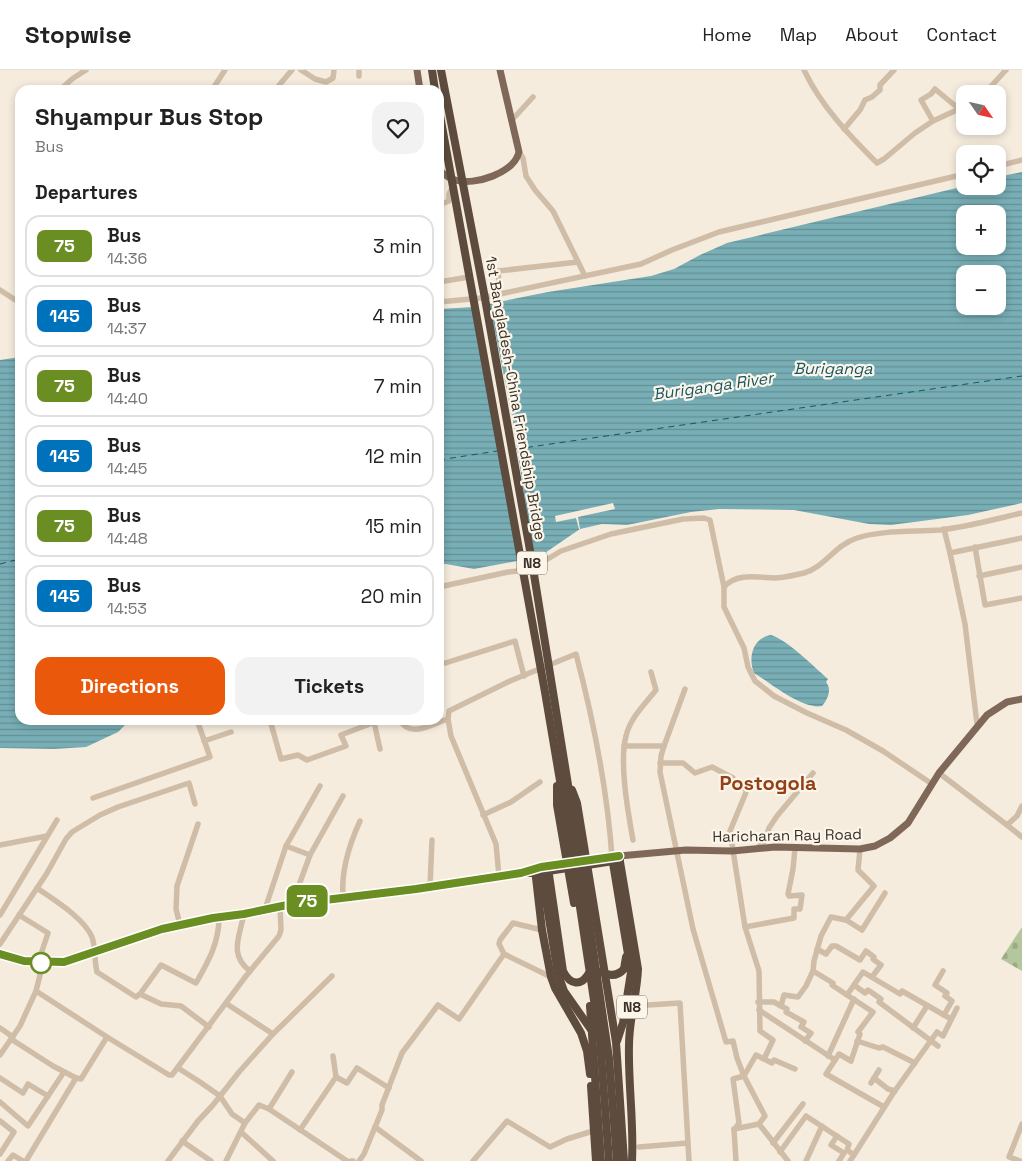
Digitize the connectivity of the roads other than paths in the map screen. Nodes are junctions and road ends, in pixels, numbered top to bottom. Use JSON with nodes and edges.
{"nodes":[{"id":1,"x":86,"y":70,"type":"edge"},
{"id":2,"x":225,"y":70,"type":"edge"},
{"id":3,"x":292,"y":70,"type":"edge"},
{"id":4,"x":301,"y":70,"type":"edge"},
{"id":5,"x":334,"y":70,"type":"edge"},
{"id":6,"x":417,"y":70,"type":"edge"},
{"id":7,"x":432,"y":70,"type":"edge"},
{"id":8,"x":440,"y":70,"type":"edge"},
{"id":9,"x":500,"y":70,"type":"edge"},
{"id":10,"x":804,"y":70,"type":"edge"},
{"id":11,"x":894,"y":70,"type":"edge"},
{"id":12,"x":1006,"y":70,"type":"edge"},
{"id":13,"x":65,"y":85,"type":"edge"},
{"id":14,"x":215,"y":85,"type":"edge"},
{"id":15,"x":279,"y":85,"type":"edge"},
{"id":16,"x":419,"y":85,"type":"edge"},
{"id":17,"x":434,"y":85,"type":"edge"},
{"id":18,"x":443,"y":85,"type":"edge"},
{"id":19,"x":992,"y":85,"type":"edge"},
{"id":20,"x":444,"y":90,"type":"edge"},
{"id":21,"x":533,"y":97,"type":"dead end"},
{"id":22,"x":956,"y":106,"type":"edge"},
{"id":23,"x":956,"y":110,"type":"edge"},
{"id":24,"x":512,"y":120,"type":"junction"},
{"id":25,"x":934,"y":121,"type":"junction"},
{"id":26,"x":844,"y":129,"type":"junction"},
{"id":27,"x":444,"y":138,"type":"edge"},
{"id":28,"x":519,"y":152,"type":"junction"},
{"id":29,"x":1022,"y":160,"type":"edge"},
{"id":30,"x":1006,"y":164,"type":"edge"},
{"id":31,"x":444,"y":173,"type":"edge"},
{"id":32,"x":956,"y":176,"type":"edge"},
{"id":33,"x":458,"y":181,"type":"junction"},
{"id":34,"x":444,"y":204,"type":"edge"},
{"id":35,"x":578,"y":262,"type":"junction"},
{"id":36,"x":585,"y":276,"type":"junction"},
{"id":37,"x":469,"y":277,"type":"junction"},
{"id":38,"x":444,"y":281,"type":"edge"},
{"id":39,"x":0,"y":290,"type":"edge"},
{"id":40,"x":500,"y":294,"type":"junction"},
{"id":41,"x":481,"y":298,"type":"junction"},
{"id":42,"x":15,"y":300,"type":"edge"},
{"id":43,"x":444,"y":302,"type":"edge"},
{"id":44,"x":1022,"y":512,"type":"edge"},
{"id":45,"x":944,"y":529,"type":"junction"},
{"id":46,"x":1022,"y":538,"type":"edge"},
{"id":47,"x":975,"y":547,"type":"junction"},
{"id":48,"x":950,"y":553,"type":"junction"},
{"id":49,"x":1022,"y":567,"type":"edge"},
{"id":50,"x":979,"y":576,"type":"junction"},
{"id":51,"x":444,"y":586,"type":"edge"},
{"id":52,"x":724,"y":587,"type":"junction"},
{"id":53,"x":1022,"y":598,"type":"edge"},
{"id":54,"x":444,"y":663,"type":"edge"},
{"id":55,"x":651,"y":672,"type":"dead end"},
{"id":56,"x":524,"y":676,"type":"junction"},
{"id":57,"x":685,"y":689,"type":"dead end"},
{"id":58,"x":1022,"y":699,"type":"edge"},
{"id":59,"x":448,"y":719,"type":"junction"},
{"id":60,"x":444,"y":720,"type":"edge"},
{"id":61,"x":978,"y":724,"type":"junction"},
{"id":62,"x":199,"y":725,"type":"edge"},
{"id":63,"x":271,"y":725,"type":"edge"},
{"id":64,"x":367,"y":725,"type":"edge"},
{"id":65,"x":377,"y":725,"type":"edge"},
{"id":66,"x":404,"y":725,"type":"edge"},
{"id":67,"x":429,"y":725,"type":"edge"},
{"id":68,"x":231,"y":732,"type":"dead end"},
{"id":69,"x":204,"y":741,"type":"junction"},
{"id":70,"x":624,"y":746,"type":"junction"},
{"id":71,"x":664,"y":746,"type":"junction"},
{"id":72,"x":380,"y":749,"type":"dead end"},
{"id":73,"x":660,"y":764,"type":"junction"},
{"id":74,"x":562,"y":770,"type":"junction"},
{"id":75,"x":813,"y":773,"type":"dead end"},
{"id":76,"x":939,"y":773,"type":"junction"},
{"id":77,"x":540,"y":782,"type":"dead end"},
{"id":78,"x":932,"y":784,"type":"junction"},
{"id":79,"x":320,"y":786,"type":"dead end"},
{"id":80,"x":342,"y":796,"type":"dead end"},
{"id":81,"x":93,"y":798,"type":"dead end"},
{"id":82,"x":195,"y":804,"type":"dead end"},
{"id":83,"x":1022,"y":806,"type":"edge"},
{"id":84,"x":483,"y":815,"type":"junction"},
{"id":85,"x":57,"y":820,"type":"dead end"},
{"id":86,"x":360,"y":821,"type":"dead end"},
{"id":87,"x":198,"y":824,"type":"dead end"},
{"id":88,"x":1007,"y":825,"type":"junction"},
{"id":89,"x":47,"y":836,"type":"junction"},
{"id":90,"x":1022,"y":837,"type":"edge"},
{"id":91,"x":432,"y":840,"type":"dead end"},
{"id":92,"x":633,"y":840,"type":"dead end"},
{"id":93,"x":0,"y":846,"type":"edge"},
{"id":94,"x":286,"y":846,"type":"junction"},
{"id":95,"x":756,"y":848,"type":"junction"},
{"id":96,"x":795,"y":848,"type":"junction"},
{"id":97,"x":860,"y":849,"type":"junction"},
{"id":98,"x":732,"y":851,"type":"junction"},
{"id":99,"x":676,"y":852,"type":"junction"},
{"id":100,"x":310,"y":855,"type":"junction"},
{"id":101,"x":613,"y":859,"type":"junction"},
{"id":102,"x":541,"y":870,"type":"junction"},
{"id":103,"x":499,"y":876,"type":"junction"},
{"id":104,"x":430,"y":886,"type":"junction"},
{"id":105,"x":37,"y":888,"type":"junction"},
{"id":106,"x":885,"y":893,"type":"dead end"},
{"id":107,"x":343,"y":896,"type":"junction"},
{"id":108,"x":292,"y":904,"type":"junction"},
{"id":109,"x":280,"y":906,"type":"junction"},
{"id":110,"x":265,"y":909,"type":"junction"},
{"id":111,"x":244,"y":914,"type":"junction"},
{"id":112,"x":0,"y":915,"type":"edge"},
{"id":113,"x":19,"y":915,"type":"junction"},
{"id":114,"x":219,"y":918,"type":"junction"},
{"id":115,"x":846,"y":920,"type":"junction"},
{"id":116,"x":180,"y":925,"type":"junction"},
{"id":117,"x":745,"y":927,"type":"junction"},
{"id":118,"x":542,"y":930,"type":"junction"},
{"id":119,"x":0,"y":944,"type":"edge"},
{"id":120,"x":817,"y":949,"type":"junction"},
{"id":121,"x":96,"y":952,"type":"junction"},
{"id":122,"x":0,"y":954,"type":"edge"},
{"id":123,"x":504,"y":954,"type":"junction"},
{"id":124,"x":38,"y":963,"type":"junction"},
{"id":125,"x":250,"y":971,"type":"junction"},
{"id":126,"x":813,"y":971,"type":"junction"},
{"id":127,"x":943,"y":971,"type":"dead end"},
{"id":128,"x":595,"y":972,"type":"junction"},
{"id":129,"x":332,"y":976,"type":"dead end"},
{"id":130,"x":551,"y":977,"type":"junction"},
{"id":131,"x":872,"y":978,"type":"junction"},
{"id":132,"x":854,"y":985,"type":"junction"},
{"id":133,"x":36,"y":992,"type":"junction"},
{"id":134,"x":140,"y":994,"type":"junction"},
{"id":135,"x":847,"y":995,"type":"junction"},
{"id":136,"x":854,"y":999,"type":"junction"},
{"id":137,"x":758,"y":1002,"type":"junction"},
{"id":138,"x":227,"y":1004,"type":"junction"},
{"id":139,"x":632,"y":1006,"type":"junction"},
{"id":140,"x":781,"y":1006,"type":"junction"},
{"id":141,"x":927,"y":1006,"type":"junction"},
{"id":142,"x":957,"y":1008,"type":"dead end"},
{"id":143,"x":759,"y":1010,"type":"junction"},
{"id":144,"x":944,"y":1015,"type":"junction"},
{"id":145,"x":951,"y":1019,"type":"junction"},
{"id":146,"x":209,"y":1026,"type":"junction"},
{"id":147,"x":0,"y":1028,"type":"edge"},
{"id":148,"x":913,"y":1028,"type":"junction"},
{"id":149,"x":592,"y":1032,"type":"junction"},
{"id":150,"x":273,"y":1034,"type":"junction"},
{"id":151,"x":12,"y":1038,"type":"junction"},
{"id":152,"x":107,"y":1038,"type":"junction"},
{"id":153,"x":600,"y":1040,"type":"junction"},
{"id":154,"x":806,"y":1041,"type":"junction"},
{"id":155,"x":857,"y":1041,"type":"junction"},
{"id":156,"x":931,"y":1041,"type":"junction"},
{"id":157,"x":616,"y":1042,"type":"junction"},
{"id":158,"x":938,"y":1046,"type":"dead end"},
{"id":159,"x":0,"y":1055,"type":"edge"},
{"id":160,"x":333,"y":1056,"type":"dead end"},
{"id":161,"x":828,"y":1056,"type":"junction"},
{"id":162,"x":609,"y":1058,"type":"junction"},
{"id":163,"x":764,"y":1059,"type":"junction"},
{"id":164,"x":835,"y":1060,"type":"junction"},
{"id":165,"x":915,"y":1063,"type":"junction"},
{"id":166,"x":178,"y":1068,"type":"junction"},
{"id":167,"x":795,"y":1069,"type":"dead end"},
{"id":168,"x":879,"y":1070,"type":"dead end"},
{"id":169,"x":64,"y":1072,"type":"junction"},
{"id":170,"x":292,"y":1072,"type":"dead end"},
{"id":171,"x":744,"y":1076,"type":"junction"},
{"id":172,"x":336,"y":1077,"type":"junction"},
{"id":173,"x":0,"y":1078,"type":"edge"},
{"id":174,"x":76,"y":1078,"type":"junction"},
{"id":175,"x":389,"y":1088,"type":"junction"},
{"id":176,"x":895,"y":1091,"type":"junction"},
{"id":177,"x":48,"y":1096,"type":"junction"},
{"id":178,"x":220,"y":1096,"type":"junction"},
{"id":179,"x":0,"y":1102,"type":"edge"},
{"id":180,"x":803,"y":1104,"type":"dead end"},
{"id":181,"x":884,"y":1107,"type":"junction"},
{"id":182,"x":269,"y":1109,"type":"junction"},
{"id":183,"x":0,"y":1121,"type":"edge"},
{"id":184,"x":245,"y":1123,"type":"junction"},
{"id":185,"x":759,"y":1124,"type":"junction"},
{"id":186,"x":1022,"y":1124,"type":"edge"},
{"id":187,"x":822,"y":1126,"type":"junction"},
{"id":188,"x":375,"y":1127,"type":"junction"},
{"id":189,"x":300,"y":1130,"type":"junction"},
{"id":190,"x":734,"y":1130,"type":"junction"},
{"id":191,"x":593,"y":1131,"type":"junction"},
{"id":192,"x":241,"y":1132,"type":"junction"},
{"id":193,"x":837,"y":1136,"type":"junction"},
{"id":194,"x":182,"y":1141,"type":"junction"},
{"id":195,"x":688,"y":1143,"type":"junction"},
{"id":196,"x":773,"y":1143,"type":"junction"},
{"id":197,"x":639,"y":1147,"type":"dead end"},
{"id":198,"x":780,"y":1152,"type":"junction"},
{"id":199,"x":0,"y":1154,"type":"edge"},
{"id":200,"x":852,"y":1158,"type":"edge"},
{"id":201,"x":8,"y":1161,"type":"edge"},
{"id":202,"x":24,"y":1161,"type":"edge"},
{"id":203,"x":168,"y":1161,"type":"edge"},
{"id":204,"x":211,"y":1161,"type":"edge"},
{"id":205,"x":226,"y":1161,"type":"edge"},
{"id":206,"x":273,"y":1161,"type":"edge"},
{"id":207,"x":347,"y":1161,"type":"edge"},
{"id":208,"x":359,"y":1161,"type":"edge"},
{"id":209,"x":421,"y":1161,"type":"edge"},
{"id":210,"x":473,"y":1161,"type":"edge"},
{"id":211,"x":596,"y":1161,"type":"edge"},
{"id":212,"x":601,"y":1161,"type":"edge"},
{"id":213,"x":609,"y":1161,"type":"edge"},
{"id":214,"x":617,"y":1161,"type":"edge"},
{"id":215,"x":624,"y":1161,"type":"edge"},
{"id":216,"x":632,"y":1161,"type":"edge"},
{"id":217,"x":689,"y":1161,"type":"edge"},
{"id":218,"x":736,"y":1161,"type":"edge"},
{"id":219,"x":788,"y":1161,"type":"edge"},
{"id":220,"x":806,"y":1161,"type":"edge"},
{"id":221,"x":840,"y":1161,"type":"edge"},
{"id":222,"x":1020,"y":1161,"type":"edge"}],
"edges":[{"from":1,"to":13,"type":"street"},
{"from":2,"to":14,"type":"street"},
{"from":3,"to":15,"type":"street"},
{"from":4,"to":5,"type":"street"},
{"from":6,"to":16,"type":"main road"},
{"from":7,"to":17,"type":"highway"},
{"from":8,"to":18,"type":"highway","name":"1st Bangladesh-China Friendship Bridge","number":"N8"},
{"from":9,"to":24,"type":"main road"},
{"from":10,"to":26,"type":"street"},
{"from":11,"to":26,"type":"street"},
{"from":12,"to":19,"type":"street"},
{"from":20,"to":74,"type":"highway","name":"1st Bangladesh-China Friendship Bridge","number":"N8"},
{"from":21,"to":24,"type":"street"},
{"from":22,"to":25,"type":"street"},
{"from":23,"to":25,"type":"street"},
{"from":24,"to":28,"type":"main road"},
{"from":25,"to":26,"type":"street"},
{"from":27,"to":37,"type":"highway","name":"1st Bangladesh-China Friendship Bridge","number":"N8"},
{"from":28,"to":33,"type":"main road"},
{"from":28,"to":35,"type":"street"},
{"from":29,"to":30,"type":"street"},
{"from":31,"to":33,"type":"main road"},
{"from":32,"to":36,"type":"street"},
{"from":33,"to":34,"type":"street"},
{"from":33,"to":41,"type":"street"},
{"from":35,"to":36,"type":"street"},
{"from":35,"to":40,"type":"street"},
{"from":36,"to":40,"type":"street"},
{"from":37,"to":38,"type":"street"},
{"from":37,"to":74,"type":"highway","name":"1st Bangladesh-China Friendship Bridge","number":"N8"},
{"from":39,"to":42,"type":"street"},
{"from":40,"to":41,"type":"street"},
{"from":41,"to":43,"type":"street"},
{"from":44,"to":45,"type":"street"},
{"from":45,"to":48,"type":"street"},
{"from":45,"to":52,"type":"street"},
{"from":46,"to":47,"type":"street"},
{"from":47,"to":48,"type":"street"},
{"from":47,"to":50,"type":"street"},
{"from":48,"to":61,"type":"street"},
{"from":49,"to":50,"type":"street"},
{"from":50,"to":53,"type":"street"},
{"from":51,"to":52,"type":"street"},
{"from":52,"to":78,"type":"street"},
{"from":54,"to":56,"type":"street"},
{"from":55,"to":70,"type":"street"},
{"from":56,"to":59,"type":"street"},
{"from":56,"to":101,"type":"street"},
{"from":57,"to":71,"type":"street"},
{"from":58,"to":61,"type":"main road","name":"Haricharan Ray Road"},
{"from":59,"to":60,"type":"street"},
{"from":59,"to":84,"type":"street"},
{"from":61,"to":76,"type":"main road","name":"Haricharan Ray Road"},
{"from":62,"to":69,"type":"street"},
{"from":63,"to":64,"type":"street"},
{"from":65,"to":72,"type":"street"},
{"from":66,"to":67,"type":"street"},
{"from":68,"to":69,"type":"street"},
{"from":69,"to":81,"type":"street"},
{"from":70,"to":71,"type":"street"},
{"from":70,"to":92,"type":"street"},
{"from":71,"to":73,"type":"street"},
{"from":73,"to":98,"type":"street"},
{"from":73,"to":99,"type":"street"},
{"from":74,"to":128,"type":"highway","name":"1st Bangladesh-China Friendship Bridge","number":"N8"},
{"from":74,"to":128,"type":"highway"},
{"from":75,"to":95,"type":"street"},
{"from":76,"to":78,"type":"main road","name":"Haricharan Ray Road"},
{"from":76,"to":88,"type":"street"},
{"from":77,"to":84,"type":"street"},
{"from":78,"to":97,"type":"main road","name":"Haricharan Ray Road"},
{"from":79,"to":94,"type":"street"},
{"from":80,"to":100,"type":"street"},
{"from":82,"to":105,"type":"street"},
{"from":83,"to":88,"type":"street"},
{"from":84,"to":103,"type":"street"},
{"from":85,"to":89,"type":"street"},
{"from":86,"to":107,"type":"street"},
{"from":87,"to":116,"type":"street"},
{"from":88,"to":90,"type":"street"},
{"from":89,"to":93,"type":"street"},
{"from":89,"to":112,"type":"street"},
{"from":91,"to":104,"type":"street"},
{"from":94,"to":100,"type":"street"},
{"from":94,"to":110,"type":"street"},
{"from":95,"to":96,"type":"main road","name":"Haricharan Ray Road"},
{"from":95,"to":98,"type":"main road","name":"Haricharan Ray Road"},
{"from":96,"to":97,"type":"main road","name":"Haricharan Ray Road"},
{"from":96,"to":117,"type":"street"},
{"from":97,"to":115,"type":"street"},
{"from":98,"to":99,"type":"main road","name":"Haricharan Ray Road"},
{"from":98,"to":117,"type":"street"},
{"from":99,"to":101,"type":"main road","name":"Haricharan Ray Road"},
{"from":99,"to":171,"type":"street"},
{"from":100,"to":108,"type":"street"},
{"from":101,"to":102,"type":"highway"},
{"from":101,"to":128,"type":"highway"},
{"from":101,"to":139,"type":"highway","number":"N8"},
{"from":101,"to":157,"type":"highway"},
{"from":102,"to":103,"type":"highway"},
{"from":102,"to":118,"type":"highway"},
{"from":102,"to":128,"type":"highway"},
{"from":102,"to":149,"type":"highway"},
{"from":103,"to":104,"type":"highway"},
{"from":104,"to":107,"type":"highway"},
{"from":105,"to":113,"type":"street"},
{"from":105,"to":121,"type":"street"},
{"from":106,"to":115,"type":"street"},
{"from":107,"to":108,"type":"highway"},
{"from":108,"to":109,"type":"highway"},
{"from":109,"to":110,"type":"highway"},
{"from":109,"to":125,"type":"street"},
{"from":110,"to":111,"type":"highway"},
{"from":111,"to":114,"type":"highway"},
{"from":111,"to":125,"type":"street"},
{"from":113,"to":119,"type":"street"},
{"from":113,"to":124,"type":"street"},
{"from":114,"to":116,"type":"highway"},
{"from":114,"to":134,"type":"street"},
{"from":115,"to":120,"type":"street"},
{"from":116,"to":121,"type":"highway"},
{"from":117,"to":137,"type":"street"},
{"from":118,"to":123,"type":"street"},
{"from":118,"to":130,"type":"highway"},
{"from":120,"to":126,"type":"street"},
{"from":120,"to":131,"type":"street"},
{"from":121,"to":124,"type":"highway"},
{"from":121,"to":134,"type":"street"},
{"from":122,"to":124,"type":"highway"},
{"from":123,"to":130,"type":"street"},
{"from":123,"to":175,"type":"street"},
{"from":124,"to":133,"type":"street"},
{"from":125,"to":138,"type":"street"},
{"from":126,"to":135,"type":"street"},
{"from":126,"to":140,"type":"street"},
{"from":127,"to":144,"type":"street"},
{"from":128,"to":149,"type":"highway"},
{"from":128,"to":153,"type":"highway","name":"1st Bangladesh-China Friendship Bridge","number":"N8"},
{"from":128,"to":157,"type":"highway"},
{"from":128,"to":162,"type":"highway","name":"1st Bangladesh-China Friendship Bridge","number":"N8"},
{"from":129,"to":150,"type":"street"},
{"from":130,"to":191,"type":"highway"},
{"from":131,"to":132,"type":"street"},
{"from":131,"to":141,"type":"street"},
{"from":132,"to":135,"type":"street"},
{"from":132,"to":148,"type":"street"},
{"from":133,"to":151,"type":"street"},
{"from":133,"to":152,"type":"street"},
{"from":134,"to":146,"type":"street"},
{"from":135,"to":136,"type":"street"},
{"from":136,"to":155,"type":"street"},
{"from":136,"to":161,"type":"street"},
{"from":137,"to":140,"type":"street"},
{"from":137,"to":143,"type":"street"},
{"from":138,"to":146,"type":"street"},
{"from":138,"to":150,"type":"street"},
{"from":139,"to":195,"type":"street"},
{"from":139,"to":216,"type":"highway","number":"N8"},
{"from":140,"to":154,"type":"street"},
{"from":141,"to":144,"type":"street"},
{"from":141,"to":148,"type":"street"},
{"from":142,"to":145,"type":"street"},
{"from":143,"to":154,"type":"street"},
{"from":143,"to":163,"type":"street"},
{"from":144,"to":145,"type":"street"},
{"from":145,"to":156,"type":"street"},
{"from":146,"to":166,"type":"street"},
{"from":147,"to":151,"type":"street"},
{"from":148,"to":156,"type":"street"},
{"from":149,"to":153,"type":"highway"},
{"from":149,"to":212,"type":"highway"},
{"from":150,"to":178,"type":"street"},
{"from":151,"to":159,"type":"street"},
{"from":151,"to":169,"type":"street"},
{"from":152,"to":166,"type":"street"},
{"from":152,"to":174,"type":"street"},
{"from":153,"to":213,"type":"highway","number":"N8"},
{"from":154,"to":161,"type":"street"},
{"from":155,"to":164,"type":"street"},
{"from":155,"to":165,"type":"street"},
{"from":156,"to":158,"type":"street"},
{"from":156,"to":165,"type":"street"},
{"from":157,"to":162,"type":"highway"},
{"from":157,"to":215,"type":"highway"},
{"from":160,"to":172,"type":"street"},
{"from":161,"to":164,"type":"street"},
{"from":162,"to":214,"type":"highway","number":"N8"},
{"from":163,"to":167,"type":"street"},
{"from":163,"to":171,"type":"street"},
{"from":164,"to":181,"type":"street"},
{"from":165,"to":176,"type":"street"},
{"from":166,"to":178,"type":"street"},
{"from":168,"to":176,"type":"street"},
{"from":169,"to":174,"type":"street"},
{"from":169,"to":177,"type":"street"},
{"from":170,"to":182,"type":"street"},
{"from":171,"to":185,"type":"street"},
{"from":171,"to":190,"type":"street"},
{"from":172,"to":175,"type":"street"},
{"from":172,"to":189,"type":"street"},
{"from":173,"to":177,"type":"street"},
{"from":174,"to":202,"type":"street"},
{"from":175,"to":188,"type":"street"},
{"from":176,"to":181,"type":"street"},
{"from":177,"to":179,"type":"street"},
{"from":178,"to":184,"type":"street"},
{"from":178,"to":194,"type":"street"},
{"from":180,"to":196,"type":"street"},
{"from":181,"to":200,"type":"street"},
{"from":182,"to":184,"type":"street"},
{"from":182,"to":189,"type":"street"},
{"from":183,"to":199,"type":"street"},
{"from":184,"to":192,"type":"street"},
{"from":185,"to":190,"type":"street"},
{"from":185,"to":196,"type":"street"},
{"from":186,"to":222,"type":"street"},
{"from":187,"to":193,"type":"street"},
{"from":187,"to":198,"type":"street"},
{"from":187,"to":220,"type":"street"},
{"from":188,"to":208,"type":"street"},
{"from":188,"to":209,"type":"street"},
{"from":189,"to":207,"type":"street"},
{"from":190,"to":218,"type":"street"},
{"from":191,"to":210,"type":"street"},
{"from":191,"to":211,"type":"highway"},
{"from":192,"to":205,"type":"street"},
{"from":192,"to":206,"type":"street"},
{"from":193,"to":200,"type":"street"},
{"from":193,"to":221,"type":"street"},
{"from":194,"to":203,"type":"street"},
{"from":194,"to":204,"type":"street"},
{"from":195,"to":197,"type":"street"},
{"from":195,"to":217,"type":"street"},
{"from":196,"to":198,"type":"street"},
{"from":198,"to":219,"type":"street"},
{"from":201,"to":202,"type":"street"}]}
